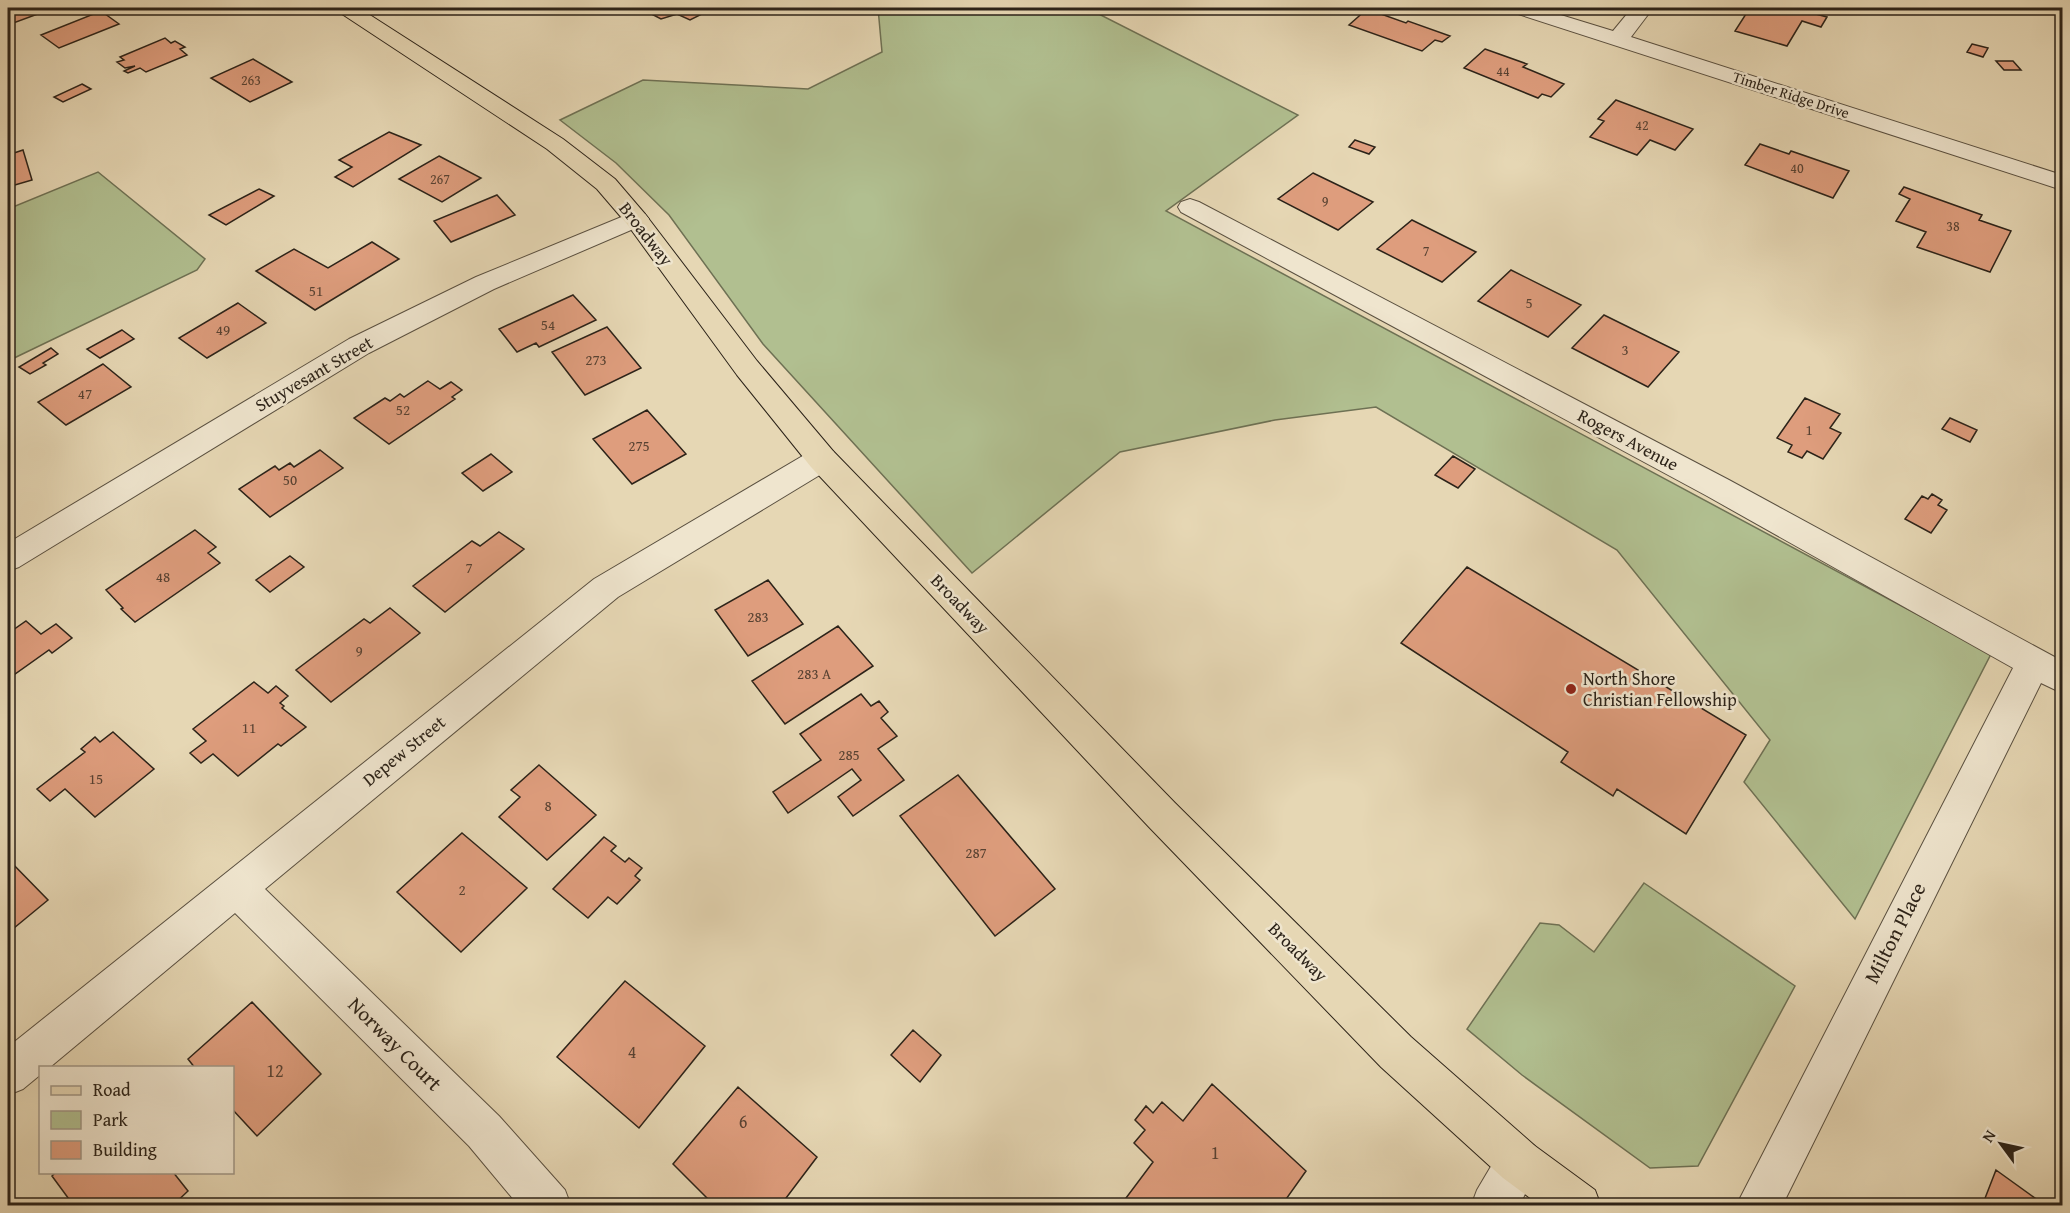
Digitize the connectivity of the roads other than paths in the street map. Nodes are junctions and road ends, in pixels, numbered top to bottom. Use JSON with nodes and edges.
{"nodes":[{"id":1,"x":346,"y":8,"type":"edge"},
{"id":2,"x":1519,"y":8,"type":"edge"},
{"id":3,"x":1643,"y":8,"type":"edge"},
{"id":4,"x":1617,"y":40,"type":"junction"},
{"id":5,"x":2062,"y":183,"type":"edge"},
{"id":6,"x":1190,"y":207,"type":"dead end"},
{"id":7,"x":636,"y":219,"type":"junction"},
{"id":8,"x":822,"y":459,"type":"junction"},
{"id":9,"x":8,"y":558,"type":"edge"},
{"id":10,"x":2048,"y":670,"type":"edge"},
{"id":11,"x":236,"y":887,"type":"junction"},
{"id":12,"x":8,"y":1074,"type":"edge"},
{"id":13,"x":1519,"y":1162,"type":"junction"},
{"id":14,"x":549,"y":1206,"type":"edge"},
{"id":15,"x":1493,"y":1206,"type":"edge"},
{"id":16,"x":1579,"y":1206,"type":"edge"},
{"id":17,"x":1758,"y":1206,"type":"edge"}],
"edges":[{"from":1,"to":7,"type":"main road","name":"Broadway"},
{"from":2,"to":4,"type":"street","name":"Timber Ridge Drive"},
{"from":3,"to":4,"type":"street"},
{"from":4,"to":5,"type":"street","name":"Timber Ridge Drive"},
{"from":6,"to":10,"type":"street","name":"Rogers Avenue"},
{"from":7,"to":8,"type":"main road","name":"Broadway"},
{"from":7,"to":9,"type":"street","name":"Stuyvesant Street"},
{"from":8,"to":11,"type":"street","name":"Depew Street"},
{"from":8,"to":13,"type":"main road","name":"Broadway"},
{"from":10,"to":17,"type":"street","name":"Milton Place"},
{"from":11,"to":12,"type":"street","name":"Depew Street"},
{"from":11,"to":14,"type":"street","name":"Norway Court"},
{"from":13,"to":15,"type":"street"},
{"from":13,"to":16,"type":"main road","name":"Broadway"}]}
